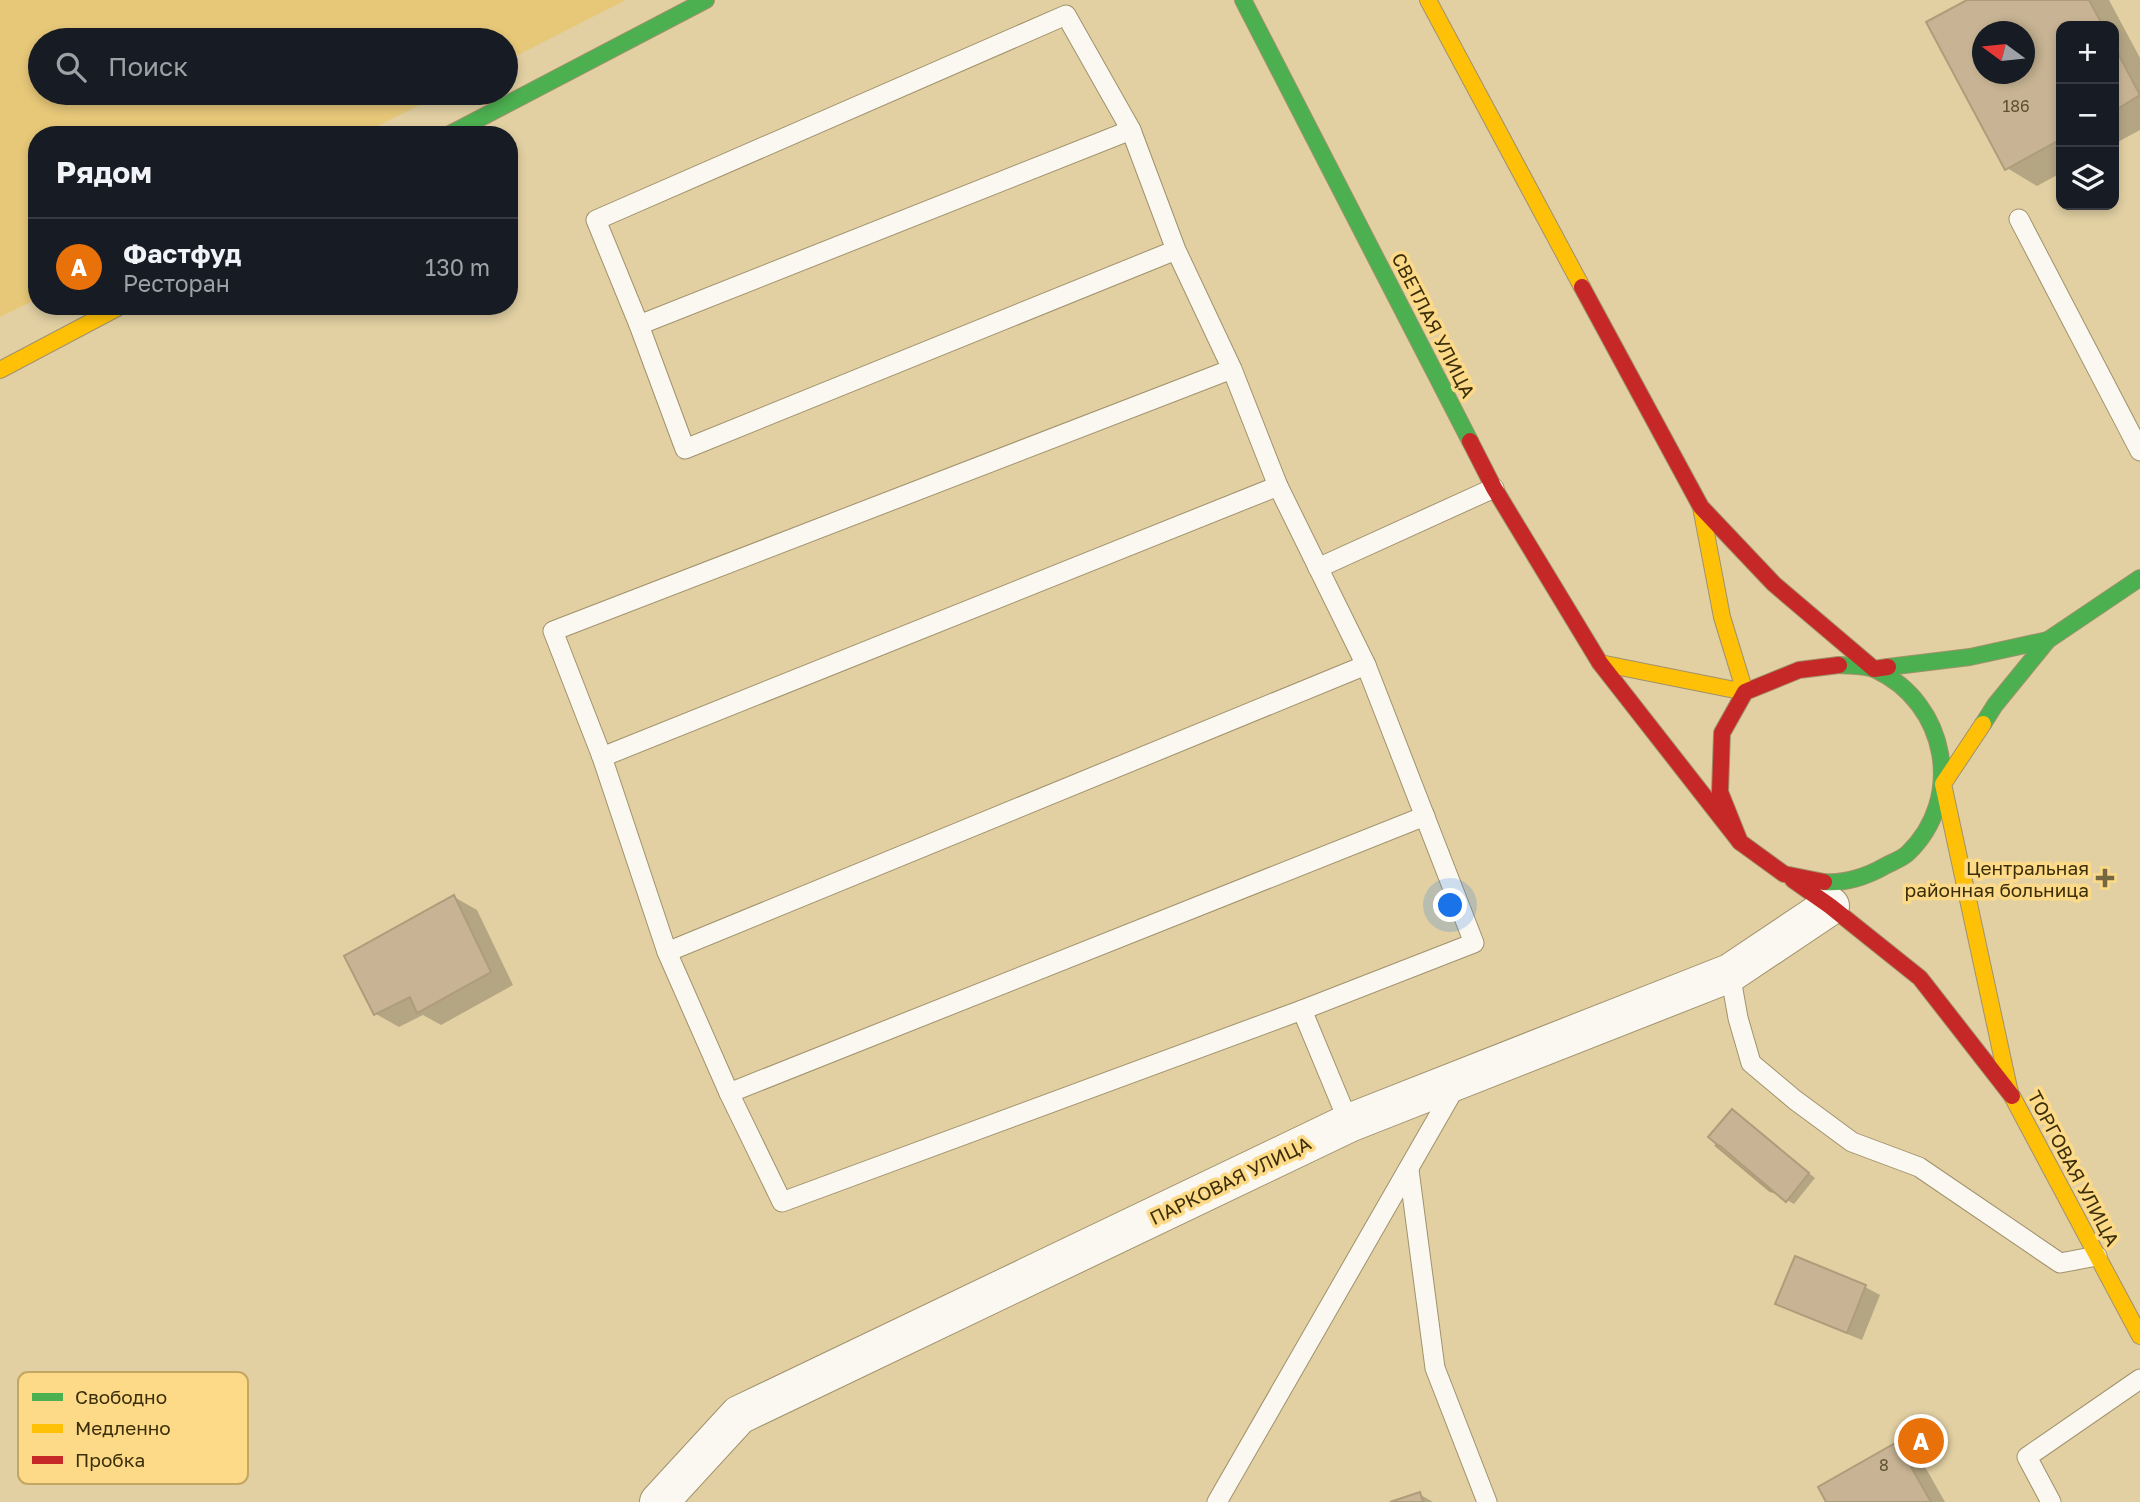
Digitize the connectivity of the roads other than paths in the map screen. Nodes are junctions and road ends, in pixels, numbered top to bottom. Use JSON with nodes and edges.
{"nodes":[{"id":1,"x":706,"y":0,"type":"edge"},
{"id":2,"x":1243,"y":0,"type":"edge"},
{"id":3,"x":1428,"y":0,"type":"edge"},
{"id":4,"x":518,"y":98,"type":"edge"},
{"id":5,"x":505,"y":105,"type":"edge"},
{"id":6,"x":465,"y":126,"type":"edge"},
{"id":7,"x":1131,"y":130,"type":"junction"},
{"id":8,"x":2019,"y":219,"type":"dead end"},
{"id":9,"x":1176,"y":250,"type":"junction"},
{"id":10,"x":104,"y":315,"type":"edge"},
{"id":11,"x":639,"y":325,"type":"junction"},
{"id":12,"x":1233,"y":369,"type":"junction"},
{"id":13,"x":0,"y":370,"type":"edge"},
{"id":14,"x":2140,"y":451,"type":"edge"},
{"id":15,"x":1278,"y":486,"type":"junction"},
{"id":16,"x":1494,"y":488,"type":"junction"},
{"id":17,"x":1701,"y":507,"type":"junction"},
{"id":18,"x":1318,"y":568,"type":"junction"},
{"id":19,"x":2140,"y":578,"type":"edge"},
{"id":20,"x":2048,"y":640,"type":"junction"},
{"id":21,"x":1600,"y":663,"type":"junction"},
{"id":22,"x":1366,"y":665,"type":"junction"},
{"id":23,"x":1874,"y":669,"type":"junction"},
{"id":24,"x":1745,"y":692,"type":"junction"},
{"id":25,"x":602,"y":757,"type":"junction"},
{"id":26,"x":1943,"y":784,"type":"junction"},
{"id":27,"x":1424,"y":816,"type":"junction"},
{"id":28,"x":1740,"y":842,"type":"junction"},
{"id":29,"x":1784,"y":874,"type":"junction"},
{"id":30,"x":1830,"y":905,"type":"junction"},
{"id":31,"x":667,"y":952,"type":"junction"},
{"id":32,"x":1730,"y":973,"type":"junction"},
{"id":33,"x":1302,"y":1010,"type":"junction"},
{"id":34,"x":1460,"y":1079,"type":"junction"},
{"id":35,"x":2010,"y":1093,"type":"junction"},
{"id":36,"x":729,"y":1094,"type":"junction"},
{"id":37,"x":1349,"y":1123,"type":"junction"},
{"id":38,"x":1409,"y":1170,"type":"junction"},
{"id":39,"x":2097,"y":1256,"type":"junction"},
{"id":40,"x":2140,"y":1336,"type":"edge"},
{"id":41,"x":2140,"y":1379,"type":"edge"},
{"id":42,"x":659,"y":1502,"type":"edge"},
{"id":43,"x":1217,"y":1502,"type":"edge"},
{"id":44,"x":1487,"y":1502,"type":"edge"},
{"id":45,"x":2051,"y":1502,"type":"edge"}],
"edges":[{"from":1,"to":4,"type":"main road"},
{"from":2,"to":16,"type":"main road","name":"СВЕТЛАЯ УЛИЦА"},
{"from":3,"to":17,"type":"main road"},
{"from":5,"to":6,"type":"main road"},
{"from":7,"to":9,"type":"lane"},
{"from":7,"to":11,"type":"lane"},
{"from":7,"to":11,"type":"lane"},
{"from":8,"to":14,"type":"lane"},
{"from":9,"to":11,"type":"lane"},
{"from":9,"to":12,"type":"lane"},
{"from":10,"to":13,"type":"main road"},
{"from":12,"to":15,"type":"lane"},
{"from":12,"to":25,"type":"lane"},
{"from":15,"to":18,"type":"lane"},
{"from":15,"to":25,"type":"lane"},
{"from":16,"to":18,"type":"lane"},
{"from":16,"to":21,"type":"main road","name":"СВЕТЛАЯ УЛИЦА"},
{"from":17,"to":23,"type":"main road"},
{"from":17,"to":24,"type":"main road"},
{"from":18,"to":22,"type":"lane"},
{"from":19,"to":20,"type":"main road"},
{"from":20,"to":23,"type":"main road"},
{"from":20,"to":26,"type":"main road"},
{"from":21,"to":24,"type":"main road"},
{"from":21,"to":28,"type":"main road","name":"СВЕТЛАЯ УЛИЦА"},
{"from":22,"to":27,"type":"lane"},
{"from":22,"to":31,"type":"lane"},
{"from":23,"to":24,"type":"main road"},
{"from":23,"to":26,"type":"main road"},
{"from":24,"to":28,"type":"main road"},
{"from":25,"to":31,"type":"lane"},
{"from":26,"to":29,"type":"main road"},
{"from":26,"to":35,"type":"main road","name":"ТОРГОВАЯ УЛИЦА"},
{"from":27,"to":33,"type":"lane"},
{"from":27,"to":36,"type":"lane"},
{"from":28,"to":29,"type":"main road"},
{"from":29,"to":30,"type":"main road","name":"ТОРГОВАЯ УЛИЦА"},
{"from":30,"to":32,"type":"street","name":"ПАРКОВАЯ УЛИЦА"},
{"from":30,"to":35,"type":"main road","name":"ТОРГОВАЯ УЛИЦА"},
{"from":31,"to":36,"type":"lane"},
{"from":32,"to":34,"type":"street","name":"ПАРКОВАЯ УЛИЦА"},
{"from":32,"to":39,"type":"lane"},
{"from":33,"to":36,"type":"lane"},
{"from":33,"to":37,"type":"lane"},
{"from":34,"to":37,"type":"street","name":"ПАРКОВАЯ УЛИЦА"},
{"from":34,"to":38,"type":"lane"},
{"from":35,"to":39,"type":"main road","name":"ТОРГОВАЯ УЛИЦА"},
{"from":37,"to":42,"type":"street","name":"ПАРКОВАЯ УЛИЦА"},
{"from":38,"to":43,"type":"lane"},
{"from":38,"to":44,"type":"lane"},
{"from":39,"to":40,"type":"main road","name":"ТОРГОВАЯ УЛИЦА"},
{"from":41,"to":45,"type":"lane"}]}
